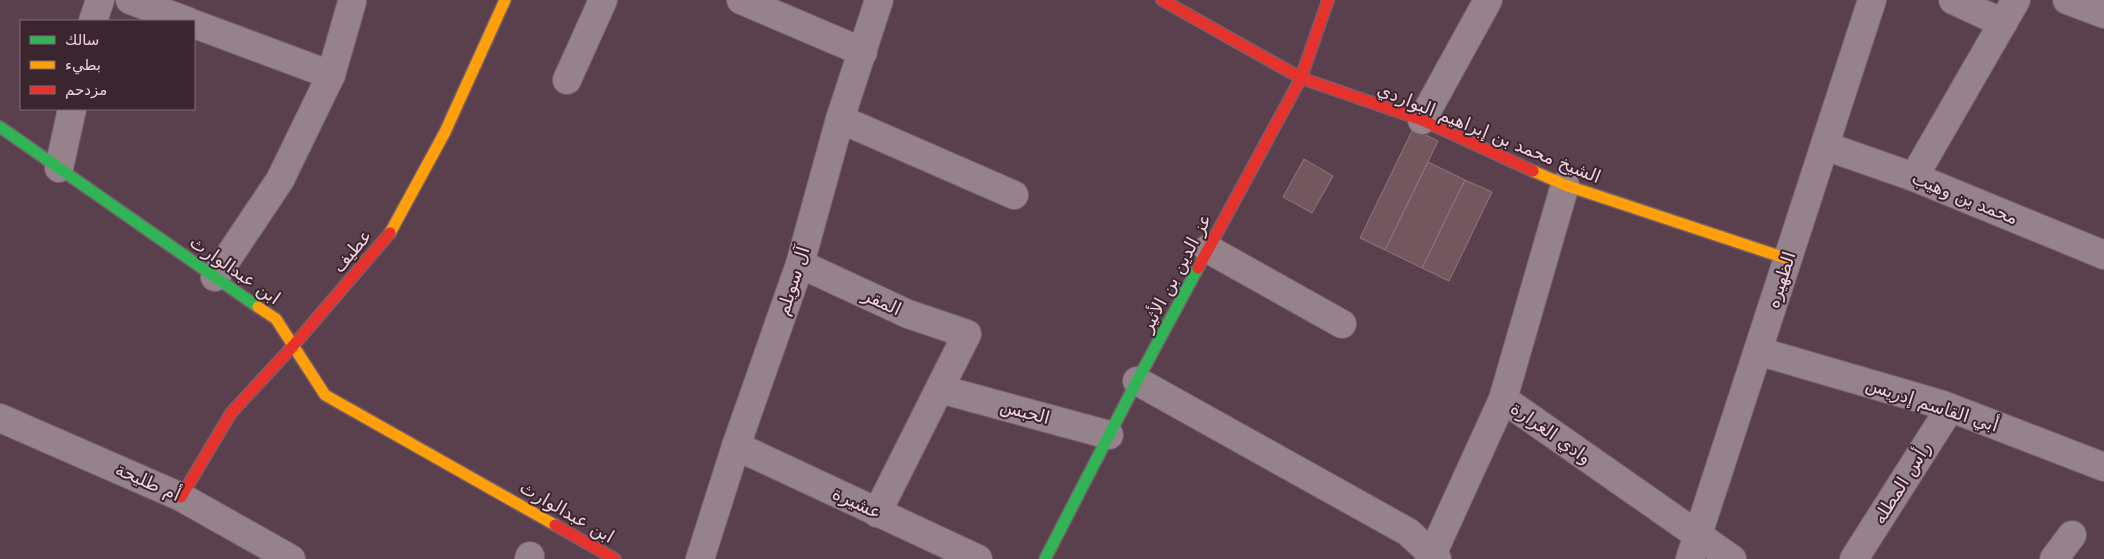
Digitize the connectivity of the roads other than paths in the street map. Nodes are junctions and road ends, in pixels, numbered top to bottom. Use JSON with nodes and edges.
{"nodes":[{"id":1,"x":100,"y":0,"type":"edge"},
{"id":2,"x":130,"y":0,"type":"edge"},
{"id":3,"x":505,"y":0,"type":"edge"},
{"id":4,"x":603,"y":0,"type":"edge"},
{"id":5,"x":741,"y":0,"type":"edge"},
{"id":6,"x":879,"y":0,"type":"edge"},
{"id":7,"x":1162,"y":0,"type":"edge"},
{"id":8,"x":1328,"y":0,"type":"edge"},
{"id":9,"x":1488,"y":0,"type":"edge"},
{"id":10,"x":1872,"y":0,"type":"edge"},
{"id":11,"x":1953,"y":0,"type":"edge"},
{"id":12,"x":2067,"y":0,"type":"edge"},
{"id":13,"x":352,"y":2,"type":"dead end"},
{"id":14,"x":2010,"y":11,"type":"edge"},
{"id":15,"x":2104,"y":14,"type":"edge"},
{"id":16,"x":93,"y":20,"type":"edge"},
{"id":17,"x":184,"y":20,"type":"edge"},
{"id":18,"x":195,"y":24,"type":"edge"},
{"id":19,"x":863,"y":52,"type":"junction"},
{"id":20,"x":331,"y":75,"type":"junction"},
{"id":21,"x":1301,"y":78,"type":"junction"},
{"id":22,"x":567,"y":80,"type":"dead end"},
{"id":23,"x":72,"y":110,"type":"edge"},
{"id":24,"x":840,"y":119,"type":"junction"},
{"id":25,"x":1422,"y":120,"type":"junction"},
{"id":26,"x":0,"y":127,"type":"edge"},
{"id":27,"x":1825,"y":146,"type":"junction"},
{"id":28,"x":58,"y":168,"type":"junction"},
{"id":29,"x":1914,"y":177,"type":"junction"},
{"id":30,"x":1564,"y":185,"type":"junction"},
{"id":31,"x":1014,"y":195,"type":"dead end"},
{"id":32,"x":1208,"y":249,"type":"junction"},
{"id":33,"x":2104,"y":255,"type":"edge"},
{"id":34,"x":1788,"y":259,"type":"junction"},
{"id":35,"x":800,"y":264,"type":"junction"},
{"id":36,"x":215,"y":277,"type":"junction"},
{"id":37,"x":1342,"y":324,"type":"dead end"},
{"id":38,"x":293,"y":346,"type":"junction"},
{"id":39,"x":1758,"y":352,"type":"junction"},
{"id":40,"x":1137,"y":381,"type":"junction"},
{"id":41,"x":940,"y":389,"type":"junction"},
{"id":42,"x":1504,"y":399,"type":"junction"},
{"id":43,"x":1950,"y":408,"type":"junction"},
{"id":44,"x":0,"y":418,"type":"edge"},
{"id":45,"x":1110,"y":435,"type":"junction"},
{"id":46,"x":736,"y":446,"type":"junction"},
{"id":47,"x":2104,"y":467,"type":"edge"},
{"id":48,"x":181,"y":497,"type":"junction"},
{"id":49,"x":878,"y":513,"type":"junction"},
{"id":50,"x":2072,"y":535,"type":"dead end"},
{"id":51,"x":1694,"y":548,"type":"edge"},
{"id":52,"x":1433,"y":558,"type":"edge"},
{"id":53,"x":291,"y":559,"type":"edge"},
{"id":54,"x":615,"y":559,"type":"edge"},
{"id":55,"x":700,"y":559,"type":"edge"},
{"id":56,"x":978,"y":559,"type":"edge"},
{"id":57,"x":1045,"y":559,"type":"edge"},
{"id":58,"x":1732,"y":559,"type":"edge"},
{"id":59,"x":1854,"y":559,"type":"edge"},
{"id":60,"x":2054,"y":559,"type":"edge"}],
"edges":[{"from":1,"to":16,"type":"street"},
{"from":2,"to":17,"type":"street"},
{"from":3,"to":38,"type":"street","name":"عطيف"},
{"from":4,"to":22,"type":"street"},
{"from":5,"to":19,"type":"street"},
{"from":6,"to":19,"type":"street","name":"آل سويلم"},
{"from":7,"to":21,"type":"street","name":"الشيخ محمد بن إبراهيم البواردي"},
{"from":8,"to":21,"type":"street","name":"عز الدين بن الأثير"},
{"from":9,"to":25,"type":"street"},
{"from":10,"to":27,"type":"street","name":"الظهيره"},
{"from":11,"to":14,"type":"street"},
{"from":12,"to":15,"type":"street"},
{"from":13,"to":20,"type":"street"},
{"from":14,"to":29,"type":"street"},
{"from":18,"to":20,"type":"street"},
{"from":19,"to":24,"type":"street","name":"آل سويلم"},
{"from":20,"to":36,"type":"street"},
{"from":21,"to":25,"type":"street","name":"الشيخ محمد بن إبراهيم البواردي"},
{"from":21,"to":32,"type":"street","name":"عز الدين بن الأثير"},
{"from":23,"to":28,"type":"street"},
{"from":24,"to":31,"type":"street"},
{"from":24,"to":35,"type":"street","name":"آل سويلم"},
{"from":25,"to":30,"type":"street","name":"الشيخ محمد بن إبراهيم البواردي"},
{"from":26,"to":28,"type":"street","name":"ابن عبدالوارث"},
{"from":27,"to":29,"type":"street","name":"محمد بن وهيب"},
{"from":27,"to":34,"type":"street","name":"الظهيره"},
{"from":28,"to":36,"type":"street","name":"ابن عبدالوارث"},
{"from":29,"to":33,"type":"street","name":"محمد بن وهيب"},
{"from":30,"to":34,"type":"street","name":"الشيخ محمد بن إبراهيم البواردي"},
{"from":30,"to":42,"type":"street","name":"وادي الغرارة"},
{"from":32,"to":37,"type":"street"},
{"from":32,"to":40,"type":"street","name":"عز الدين بن الأثير"},
{"from":34,"to":39,"type":"street","name":"الظهيره"},
{"from":35,"to":41,"type":"street","name":"المقر"},
{"from":35,"to":46,"type":"street","name":"آل سويلم"},
{"from":36,"to":38,"type":"street","name":"ابن عبدالوارث"},
{"from":38,"to":48,"type":"street","name":"عطيف"},
{"from":38,"to":54,"type":"street","name":"ابن عبدالوارث"},
{"from":39,"to":43,"type":"street","name":"أبي القاسم إدريس"},
{"from":39,"to":51,"type":"street","name":"الظهيره"},
{"from":40,"to":45,"type":"street","name":"عز الدين بن الأثير"},
{"from":40,"to":52,"type":"street"},
{"from":41,"to":45,"type":"street","name":"الحبس"},
{"from":41,"to":49,"type":"street"},
{"from":42,"to":51,"type":"street","name":"وادي الغرارة"},
{"from":42,"to":52,"type":"street"},
{"from":43,"to":47,"type":"street","name":"أبي القاسم إدريس"},
{"from":43,"to":59,"type":"street","name":"رأس المطله"},
{"from":44,"to":48,"type":"street","name":"أم طليحة"},
{"from":45,"to":57,"type":"street","name":"عز الدين بن الأثير"},
{"from":46,"to":49,"type":"street","name":"عشيرة"},
{"from":46,"to":55,"type":"street","name":"آل سويلم"},
{"from":48,"to":53,"type":"street","name":"أم طليحة"},
{"from":49,"to":56,"type":"street","name":"عشيرة"},
{"from":50,"to":60,"type":"street"},
{"from":51,"to":58,"type":"street","name":"وادي الغرارة"}]}
